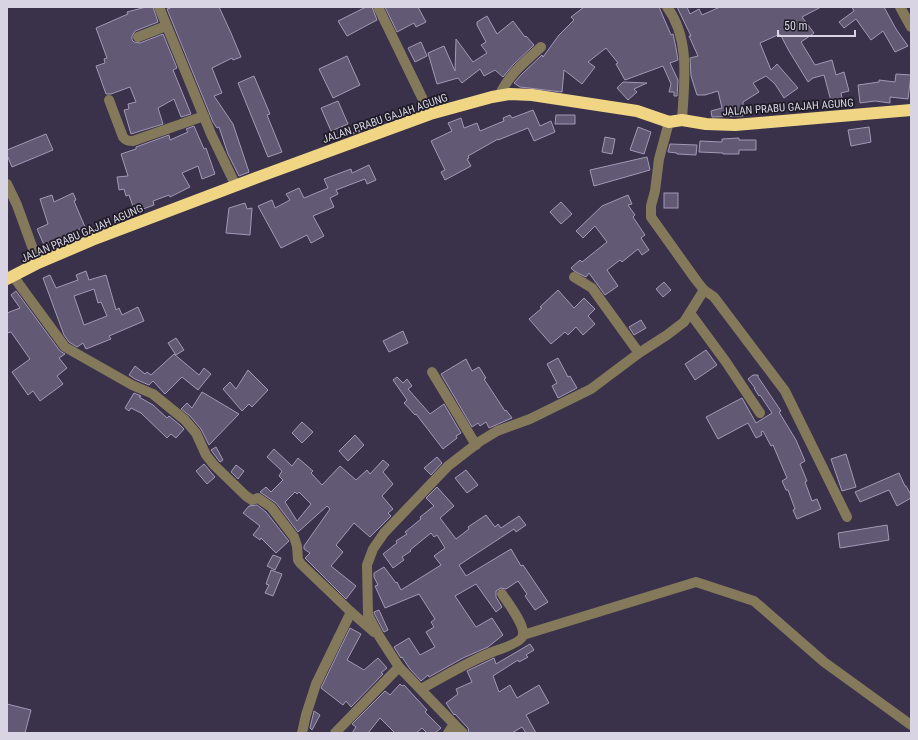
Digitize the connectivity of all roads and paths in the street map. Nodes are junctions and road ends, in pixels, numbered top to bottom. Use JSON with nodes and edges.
{"nodes":[{"id":1,"x":158,"y":7,"type":"edge"},
{"id":2,"x":378,"y":7,"type":"edge"},
{"id":3,"x":668,"y":7,"type":"edge"},
{"id":4,"x":900,"y":7,"type":"edge"},
{"id":5,"x":166,"y":26,"type":"junction"},
{"id":6,"x":911,"y":27,"type":"edge"},
{"id":7,"x":138,"y":37,"type":"dead end"},
{"id":8,"x":541,"y":47,"type":"dead end"},
{"id":9,"x":499,"y":96,"type":"junction"},
{"id":10,"x":109,"y":100,"type":"dead end"},
{"id":11,"x":911,"y":110,"type":"edge"},
{"id":12,"x":430,"y":114,"type":"junction"},
{"id":13,"x":204,"y":116,"type":"junction"},
{"id":14,"x":682,"y":120,"type":"junction"},
{"id":15,"x":669,"y":122,"type":"junction"},
{"id":16,"x":7,"y":184,"type":"edge"},
{"id":17,"x":236,"y":186,"type":"junction"},
{"id":18,"x":38,"y":263,"type":"junction"},
{"id":19,"x":10,"y":277,"type":"edge"},
{"id":20,"x":574,"y":277,"type":"dead end"},
{"id":21,"x":704,"y":290,"type":"junction"},
{"id":22,"x":690,"y":313,"type":"junction"},
{"id":23,"x":639,"y":353,"type":"junction"},
{"id":24,"x":432,"y":372,"type":"dead end"},
{"id":25,"x":760,"y":413,"type":"dead end"},
{"id":26,"x":476,"y":445,"type":"junction"},
{"id":27,"x":847,"y":517,"type":"dead end"},
{"id":28,"x":502,"y":594,"type":"dead end"},
{"id":29,"x":350,"y":612,"type":"junction"},
{"id":30,"x":523,"y":635,"type":"junction"},
{"id":31,"x":379,"y":636,"type":"junction"},
{"id":32,"x":399,"y":667,"type":"junction"},
{"id":33,"x":420,"y":689,"type":"junction"},
{"id":34,"x":454,"y":724,"type":"junction"},
{"id":35,"x":911,"y":725,"type":"edge"},
{"id":36,"x":302,"y":733,"type":"edge"},
{"id":37,"x":335,"y":733,"type":"edge"},
{"id":38,"x":448,"y":733,"type":"edge"},
{"id":39,"x":463,"y":733,"type":"edge"}],
"edges":[{"from":1,"to":5,"type":"street"},
{"from":2,"to":12,"type":"street"},
{"from":3,"to":14,"type":"street"},
{"from":4,"to":6,"type":"street"},
{"from":5,"to":7,"type":"street"},
{"from":5,"to":13,"type":"street"},
{"from":8,"to":9,"type":"street"},
{"from":9,"to":12,"type":"highway","name":"JALAN PRABU GAJAH AGUNG"},
{"from":9,"to":15,"type":"highway","name":"JALAN PRABU GAJAH AGUNG"},
{"from":10,"to":13,"type":"street"},
{"from":11,"to":14,"type":"highway","name":"JALAN PRABU GAJAH AGUNG"},
{"from":12,"to":17,"type":"highway","name":"JALAN PRABU GAJAH AGUNG"},
{"from":13,"to":17,"type":"street"},
{"from":14,"to":15,"type":"highway","name":"JALAN PRABU GAJAH AGUNG"},
{"from":15,"to":21,"type":"street"},
{"from":16,"to":18,"type":"street"},
{"from":17,"to":18,"type":"highway","name":"JALAN PRABU GAJAH AGUNG"},
{"from":18,"to":19,"type":"highway","name":"JALAN PRABU GAJAH AGUNG"},
{"from":19,"to":29,"type":"street"},
{"from":20,"to":23,"type":"street"},
{"from":21,"to":22,"type":"street"},
{"from":21,"to":27,"type":"street"},
{"from":22,"to":23,"type":"street"},
{"from":22,"to":25,"type":"street"},
{"from":23,"to":26,"type":"street"},
{"from":24,"to":26,"type":"street"},
{"from":26,"to":31,"type":"street"},
{"from":28,"to":30,"type":"street"},
{"from":29,"to":31,"type":"street"},
{"from":29,"to":36,"type":"street"},
{"from":30,"to":33,"type":"street"},
{"from":30,"to":35,"type":"street"},
{"from":31,"to":32,"type":"street"},
{"from":32,"to":33,"type":"street"},
{"from":32,"to":37,"type":"street"},
{"from":33,"to":34,"type":"street"},
{"from":34,"to":38,"type":"street"},
{"from":34,"to":39,"type":"street"}]}
